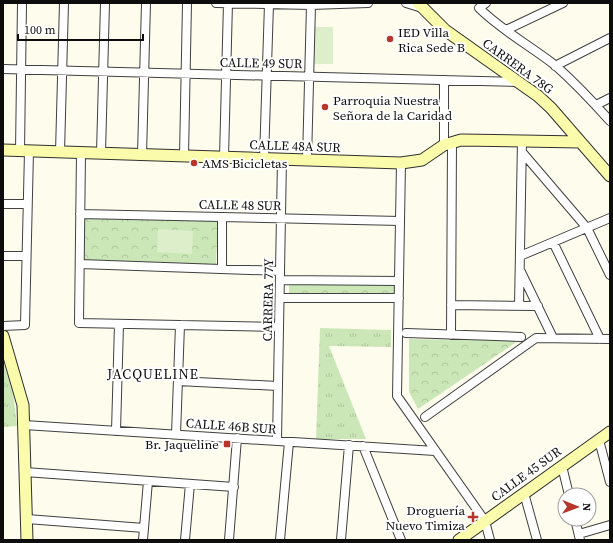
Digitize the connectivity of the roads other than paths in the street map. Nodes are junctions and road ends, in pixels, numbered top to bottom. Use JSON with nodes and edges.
{"nodes":[{"id":1,"x":22,"y":3,"type":"edge"},
{"id":2,"x":64,"y":3,"type":"edge"},
{"id":3,"x":105,"y":3,"type":"edge"},
{"id":4,"x":146,"y":3,"type":"edge"},
{"id":5,"x":187,"y":3,"type":"edge"},
{"id":6,"x":216,"y":3,"type":"edge"},
{"id":7,"x":228,"y":3,"type":"edge"},
{"id":8,"x":255,"y":3,"type":"edge"},
{"id":9,"x":351,"y":3,"type":"edge"},
{"id":10,"x":368,"y":3,"type":"edge"},
{"id":11,"x":406,"y":3,"type":"edge"},
{"id":12,"x":564,"y":3,"type":"edge"},
{"id":13,"x":269,"y":4,"type":"junction"},
{"id":14,"x":301,"y":4,"type":"edge"},
{"id":15,"x":311,"y":5,"type":"junction"},
{"id":16,"x":483,"y":5,"type":"edge"},
{"id":17,"x":420,"y":6,"type":"edge"},
{"id":18,"x":506,"y":30,"type":"junction"},
{"id":19,"x":610,"y":38,"type":"edge"},
{"id":20,"x":555,"y":66,"type":"junction"},
{"id":21,"x":3,"y":69,"type":"edge"},
{"id":22,"x":21,"y":69,"type":"junction"},
{"id":23,"x":62,"y":70,"type":"junction"},
{"id":24,"x":103,"y":71,"type":"junction"},
{"id":25,"x":144,"y":72,"type":"junction"},
{"id":26,"x":186,"y":74,"type":"junction"},
{"id":27,"x":226,"y":74,"type":"junction"},
{"id":28,"x":267,"y":76,"type":"junction"},
{"id":29,"x":309,"y":77,"type":"junction"},
{"id":30,"x":444,"y":80,"type":"junction"},
{"id":31,"x":518,"y":82,"type":"junction"},
{"id":32,"x":610,"y":98,"type":"edge"},
{"id":33,"x":596,"y":105,"type":"junction"},
{"id":34,"x":610,"y":122,"type":"edge"},
{"id":35,"x":522,"y":140,"type":"junction"},
{"id":36,"x":580,"y":142,"type":"junction"},
{"id":37,"x":448,"y":144,"type":"junction"},
{"id":38,"x":3,"y":150,"type":"edge"},
{"id":39,"x":24,"y":151,"type":"junction"},
{"id":40,"x":60,"y":152,"type":"junction"},
{"id":41,"x":522,"y":152,"type":"junction"},
{"id":42,"x":81,"y":153,"type":"junction"},
{"id":43,"x":101,"y":154,"type":"junction"},
{"id":44,"x":142,"y":155,"type":"junction"},
{"id":45,"x":184,"y":156,"type":"junction"},
{"id":46,"x":224,"y":157,"type":"junction"},
{"id":47,"x":264,"y":159,"type":"junction"},
{"id":48,"x":282,"y":159,"type":"junction"},
{"id":49,"x":307,"y":160,"type":"junction"},
{"id":50,"x":401,"y":163,"type":"junction"},
{"id":51,"x":610,"y":176,"type":"edge"},
{"id":52,"x":3,"y":204,"type":"edge"},
{"id":53,"x":27,"y":204,"type":"junction"},
{"id":54,"x":80,"y":214,"type":"junction"},
{"id":55,"x":222,"y":217,"type":"junction"},
{"id":56,"x":281,"y":218,"type":"junction"},
{"id":57,"x":610,"y":218,"type":"edge"},
{"id":58,"x":400,"y":221,"type":"junction"},
{"id":59,"x":587,"y":228,"type":"junction"},
{"id":60,"x":552,"y":242,"type":"junction"},
{"id":61,"x":3,"y":256,"type":"edge"},
{"id":62,"x":26,"y":256,"type":"junction"},
{"id":63,"x":520,"y":256,"type":"junction"},
{"id":64,"x":80,"y":264,"type":"junction"},
{"id":65,"x":222,"y":269,"type":"junction"},
{"id":66,"x":520,"y":270,"type":"junction"},
{"id":67,"x":280,"y":271,"type":"junction"},
{"id":68,"x":610,"y":275,"type":"edge"},
{"id":69,"x":280,"y":280,"type":"junction"},
{"id":70,"x":399,"y":280,"type":"junction"},
{"id":71,"x":280,"y":298,"type":"junction"},
{"id":72,"x":399,"y":298,"type":"junction"},
{"id":73,"x":451,"y":305,"type":"junction"},
{"id":74,"x":519,"y":306,"type":"junction"},
{"id":75,"x":538,"y":306,"type":"junction"},
{"id":76,"x":119,"y":324,"type":"junction"},
{"id":77,"x":180,"y":325,"type":"junction"},
{"id":78,"x":3,"y":326,"type":"edge"},
{"id":79,"x":279,"y":327,"type":"junction"},
{"id":80,"x":406,"y":333,"type":"dead end"},
{"id":81,"x":451,"y":335,"type":"junction"},
{"id":82,"x":3,"y":336,"type":"edge"},
{"id":83,"x":521,"y":337,"type":"dead end"},
{"id":84,"x":553,"y":338,"type":"junction"},
{"id":85,"x":600,"y":339,"type":"junction"},
{"id":86,"x":610,"y":339,"type":"edge"},
{"id":87,"x":178,"y":381,"type":"junction"},
{"id":88,"x":278,"y":386,"type":"junction"},
{"id":89,"x":425,"y":417,"type":"dead end"},
{"id":90,"x":24,"y":425,"type":"junction"},
{"id":91,"x":116,"y":430,"type":"junction"},
{"id":92,"x":610,"y":432,"type":"edge"},
{"id":93,"x":176,"y":434,"type":"junction"},
{"id":94,"x":238,"y":438,"type":"junction"},
{"id":95,"x":599,"y":440,"type":"junction"},
{"id":96,"x":277,"y":441,"type":"junction"},
{"id":97,"x":289,"y":442,"type":"junction"},
{"id":98,"x":349,"y":446,"type":"junction"},
{"id":99,"x":363,"y":446,"type":"junction"},
{"id":100,"x":435,"y":451,"type":"junction"},
{"id":101,"x":562,"y":466,"type":"junction"},
{"id":102,"x":25,"y":472,"type":"junction"},
{"id":103,"x":148,"y":481,"type":"junction"},
{"id":104,"x":610,"y":482,"type":"edge"},
{"id":105,"x":190,"y":484,"type":"junction"},
{"id":106,"x":234,"y":486,"type":"junction"},
{"id":107,"x":567,"y":487,"type":"edge"},
{"id":108,"x":524,"y":493,"type":"junction"},
{"id":109,"x":26,"y":519,"type":"junction"},
{"id":110,"x":485,"y":521,"type":"junction"},
{"id":111,"x":610,"y":525,"type":"edge"},
{"id":112,"x":577,"y":527,"type":"edge"},
{"id":113,"x":144,"y":528,"type":"junction"},
{"id":114,"x":580,"y":537,"type":"edge"},
{"id":115,"x":27,"y":540,"type":"edge"},
{"id":116,"x":143,"y":540,"type":"edge"},
{"id":117,"x":185,"y":540,"type":"edge"},
{"id":118,"x":229,"y":540,"type":"edge"},
{"id":119,"x":280,"y":540,"type":"edge"},
{"id":120,"x":341,"y":540,"type":"edge"},
{"id":121,"x":401,"y":540,"type":"edge"},
{"id":122,"x":460,"y":540,"type":"edge"},
{"id":123,"x":490,"y":540,"type":"edge"},
{"id":124,"x":537,"y":540,"type":"edge"}],
"edges":[{"from":1,"to":22,"type":"street"},
{"from":2,"to":23,"type":"street"},
{"from":3,"to":24,"type":"street"},
{"from":4,"to":25,"type":"street"},
{"from":5,"to":26,"type":"street"},
{"from":6,"to":7,"type":"street"},
{"from":7,"to":8,"type":"street"},
{"from":7,"to":27,"type":"street"},
{"from":8,"to":13,"type":"street"},
{"from":9,"to":10,"type":"street"},
{"from":9,"to":15,"type":"street"},
{"from":11,"to":17,"type":"street"},
{"from":12,"to":18,"type":"street"},
{"from":13,"to":14,"type":"street"},
{"from":13,"to":28,"type":"street"},
{"from":14,"to":15,"type":"street"},
{"from":15,"to":29,"type":"street"},
{"from":16,"to":18,"type":"street"},
{"from":17,"to":31,"type":"street","name":"CARRERA 78G"},
{"from":18,"to":20,"type":"street"},
{"from":19,"to":20,"type":"street"},
{"from":20,"to":33,"type":"street"},
{"from":21,"to":22,"type":"street","name":"CALLE 49 SUR"},
{"from":22,"to":23,"type":"street","name":"CALLE 49 SUR"},
{"from":22,"to":39,"type":"street"},
{"from":23,"to":24,"type":"street","name":"CALLE 49 SUR"},
{"from":23,"to":40,"type":"street"},
{"from":24,"to":25,"type":"street","name":"CALLE 49 SUR"},
{"from":24,"to":43,"type":"street"},
{"from":25,"to":26,"type":"street","name":"CALLE 49 SUR"},
{"from":25,"to":44,"type":"street"},
{"from":26,"to":27,"type":"street","name":"CALLE 49 SUR"},
{"from":26,"to":45,"type":"street"},
{"from":27,"to":28,"type":"street","name":"CALLE 49 SUR"},
{"from":27,"to":46,"type":"street"},
{"from":28,"to":29,"type":"street","name":"CALLE 49 SUR"},
{"from":28,"to":47,"type":"street"},
{"from":29,"to":30,"type":"street","name":"CALLE 49 SUR"},
{"from":29,"to":49,"type":"street"},
{"from":30,"to":31,"type":"street","name":"CALLE 49 SUR"},
{"from":30,"to":37,"type":"street"},
{"from":31,"to":36,"type":"street","name":"CARRERA 78G"},
{"from":32,"to":33,"type":"street"},
{"from":33,"to":34,"type":"street"},
{"from":35,"to":36,"type":"street","name":"CALLE 48A SUR"},
{"from":35,"to":37,"type":"street","name":"CALLE 48A SUR"},
{"from":35,"to":41,"type":"street"},
{"from":36,"to":51,"type":"street","name":"CARRERA 78G"},
{"from":37,"to":50,"type":"street","name":"CALLE 48A SUR"},
{"from":37,"to":73,"type":"street"},
{"from":38,"to":39,"type":"street","name":"CALLE 48A SUR"},
{"from":39,"to":40,"type":"street","name":"CALLE 48A SUR"},
{"from":39,"to":53,"type":"street"},
{"from":40,"to":42,"type":"street","name":"CALLE 48A SUR"},
{"from":41,"to":59,"type":"street"},
{"from":41,"to":63,"type":"street"},
{"from":42,"to":43,"type":"street","name":"CALLE 48A SUR"},
{"from":42,"to":54,"type":"street"},
{"from":43,"to":44,"type":"street","name":"CALLE 48A SUR"},
{"from":44,"to":45,"type":"street","name":"CALLE 48A SUR"},
{"from":45,"to":46,"type":"street","name":"CALLE 48A SUR"},
{"from":46,"to":47,"type":"street","name":"CALLE 48A SUR"},
{"from":47,"to":48,"type":"street","name":"CALLE 48A SUR"},
{"from":48,"to":49,"type":"street","name":"CALLE 48A SUR"},
{"from":48,"to":56,"type":"street","name":"CARRERA 77Y"},
{"from":49,"to":50,"type":"street","name":"CALLE 48A SUR"},
{"from":50,"to":58,"type":"street"},
{"from":52,"to":53,"type":"street"},
{"from":53,"to":62,"type":"street"},
{"from":54,"to":55,"type":"street","name":"CALLE 48 SUR"},
{"from":54,"to":64,"type":"street"},
{"from":55,"to":56,"type":"street","name":"CALLE 48 SUR"},
{"from":55,"to":65,"type":"street"},
{"from":56,"to":58,"type":"street","name":"CALLE 48 SUR"},
{"from":56,"to":67,"type":"street","name":"CARRERA 77Y"},
{"from":57,"to":59,"type":"street"},
{"from":58,"to":70,"type":"street"},
{"from":59,"to":60,"type":"street"},
{"from":59,"to":68,"type":"street"},
{"from":60,"to":63,"type":"street"},
{"from":60,"to":85,"type":"street"},
{"from":61,"to":62,"type":"street"},
{"from":62,"to":78,"type":"street"},
{"from":63,"to":66,"type":"street"},
{"from":64,"to":65,"type":"street"},
{"from":64,"to":76,"type":"street"},
{"from":65,"to":67,"type":"street"},
{"from":66,"to":74,"type":"street"},
{"from":66,"to":75,"type":"street"},
{"from":67,"to":69,"type":"street","name":"CARRERA 77Y"},
{"from":69,"to":70,"type":"street"},
{"from":69,"to":71,"type":"street","name":"CARRERA 77Y"},
{"from":70,"to":72,"type":"street"},
{"from":71,"to":72,"type":"street"},
{"from":71,"to":79,"type":"street","name":"CARRERA 77Y"},
{"from":72,"to":100,"type":"street"},
{"from":73,"to":74,"type":"street"},
{"from":73,"to":81,"type":"street"},
{"from":74,"to":75,"type":"street"},
{"from":75,"to":84,"type":"street"},
{"from":76,"to":77,"type":"street"},
{"from":76,"to":91,"type":"street"},
{"from":77,"to":79,"type":"street"},
{"from":77,"to":87,"type":"street"},
{"from":79,"to":88,"type":"street","name":"CARRERA 77Y"},
{"from":80,"to":81,"type":"street"},
{"from":81,"to":83,"type":"street"},
{"from":82,"to":90,"type":"street"},
{"from":84,"to":85,"type":"street"},
{"from":84,"to":89,"type":"street"},
{"from":85,"to":86,"type":"street"},
{"from":87,"to":88,"type":"street"},
{"from":87,"to":93,"type":"street"},
{"from":88,"to":96,"type":"street","name":"CARRERA 77Y"},
{"from":90,"to":91,"type":"street","name":"CALLE 46B SUR"},
{"from":90,"to":102,"type":"street"},
{"from":91,"to":93,"type":"street","name":"CALLE 46B SUR"},
{"from":92,"to":95,"type":"street","name":"CALLE 45 SUR"},
{"from":93,"to":94,"type":"street","name":"CALLE 46B SUR"},
{"from":94,"to":96,"type":"street","name":"CALLE 46B SUR"},
{"from":94,"to":106,"type":"street"},
{"from":95,"to":101,"type":"street","name":"CALLE 45 SUR"},
{"from":95,"to":104,"type":"street"},
{"from":96,"to":97,"type":"street","name":"CALLE 46B SUR"},
{"from":97,"to":98,"type":"street","name":"CALLE 46B SUR"},
{"from":97,"to":119,"type":"street"},
{"from":98,"to":99,"type":"street","name":"CALLE 46B SUR"},
{"from":98,"to":120,"type":"street"},
{"from":99,"to":100,"type":"street","name":"CALLE 46B SUR"},
{"from":99,"to":121,"type":"street"},
{"from":100,"to":110,"type":"street"},
{"from":101,"to":107,"type":"street"},
{"from":101,"to":108,"type":"street","name":"CALLE 45 SUR"},
{"from":102,"to":103,"type":"street"},
{"from":102,"to":109,"type":"street"},
{"from":103,"to":105,"type":"street"},
{"from":103,"to":113,"type":"street"},
{"from":105,"to":106,"type":"street"},
{"from":105,"to":117,"type":"street"},
{"from":106,"to":118,"type":"street"},
{"from":108,"to":110,"type":"street","name":"CALLE 45 SUR"},
{"from":108,"to":124,"type":"street"},
{"from":109,"to":113,"type":"street"},
{"from":109,"to":115,"type":"street"},
{"from":110,"to":122,"type":"street","name":"CALLE 45 SUR"},
{"from":110,"to":123,"type":"street"},
{"from":111,"to":114,"type":"street"},
{"from":112,"to":114,"type":"street"},
{"from":113,"to":116,"type":"street"}]}
